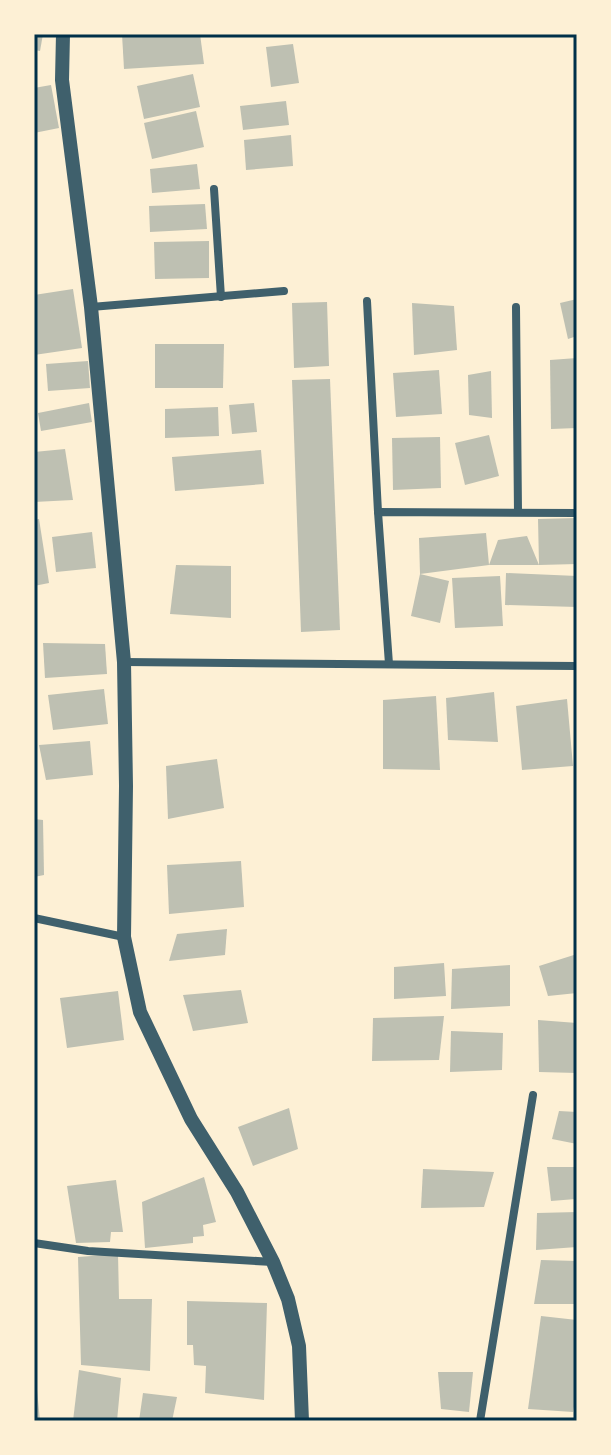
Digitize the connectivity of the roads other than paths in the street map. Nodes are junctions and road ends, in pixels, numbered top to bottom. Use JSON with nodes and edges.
{"nodes":[{"id":1,"x":63,"y":34,"type":"edge"},
{"id":2,"x":214,"y":189,"type":"dead end"},
{"id":3,"x":284,"y":291,"type":"dead end"},
{"id":4,"x":221,"y":297,"type":"junction"},
{"id":5,"x":367,"y":301,"type":"dead end"},
{"id":6,"x":91,"y":307,"type":"junction"},
{"id":7,"x":516,"y":307,"type":"dead end"},
{"id":8,"x":378,"y":512,"type":"junction"},
{"id":9,"x":518,"y":512,"type":"junction"},
{"id":10,"x":577,"y":513,"type":"edge"},
{"id":11,"x":124,"y":662,"type":"junction"},
{"id":12,"x":389,"y":664,"type":"junction"},
{"id":13,"x":577,"y":666,"type":"edge"},
{"id":14,"x":34,"y":918,"type":"edge"},
{"id":15,"x":124,"y":937,"type":"junction"},
{"id":16,"x":533,"y":1095,"type":"dead end"},
{"id":17,"x":34,"y":1243,"type":"edge"},
{"id":18,"x":273,"y":1262,"type":"junction"},
{"id":19,"x":302,"y":1421,"type":"edge"},
{"id":20,"x":480,"y":1421,"type":"edge"}],
"edges":[{"from":1,"to":6,"type":"street"},
{"from":2,"to":4,"type":"street"},
{"from":3,"to":4,"type":"street"},
{"from":4,"to":6,"type":"street"},
{"from":5,"to":8,"type":"street"},
{"from":6,"to":11,"type":"street"},
{"from":7,"to":9,"type":"street"},
{"from":8,"to":9,"type":"street"},
{"from":8,"to":12,"type":"street"},
{"from":9,"to":10,"type":"street"},
{"from":11,"to":12,"type":"street"},
{"from":11,"to":15,"type":"street"},
{"from":12,"to":13,"type":"street"},
{"from":14,"to":15,"type":"street"},
{"from":15,"to":18,"type":"street"},
{"from":16,"to":20,"type":"street"},
{"from":17,"to":18,"type":"street"},
{"from":18,"to":19,"type":"street"}]}
